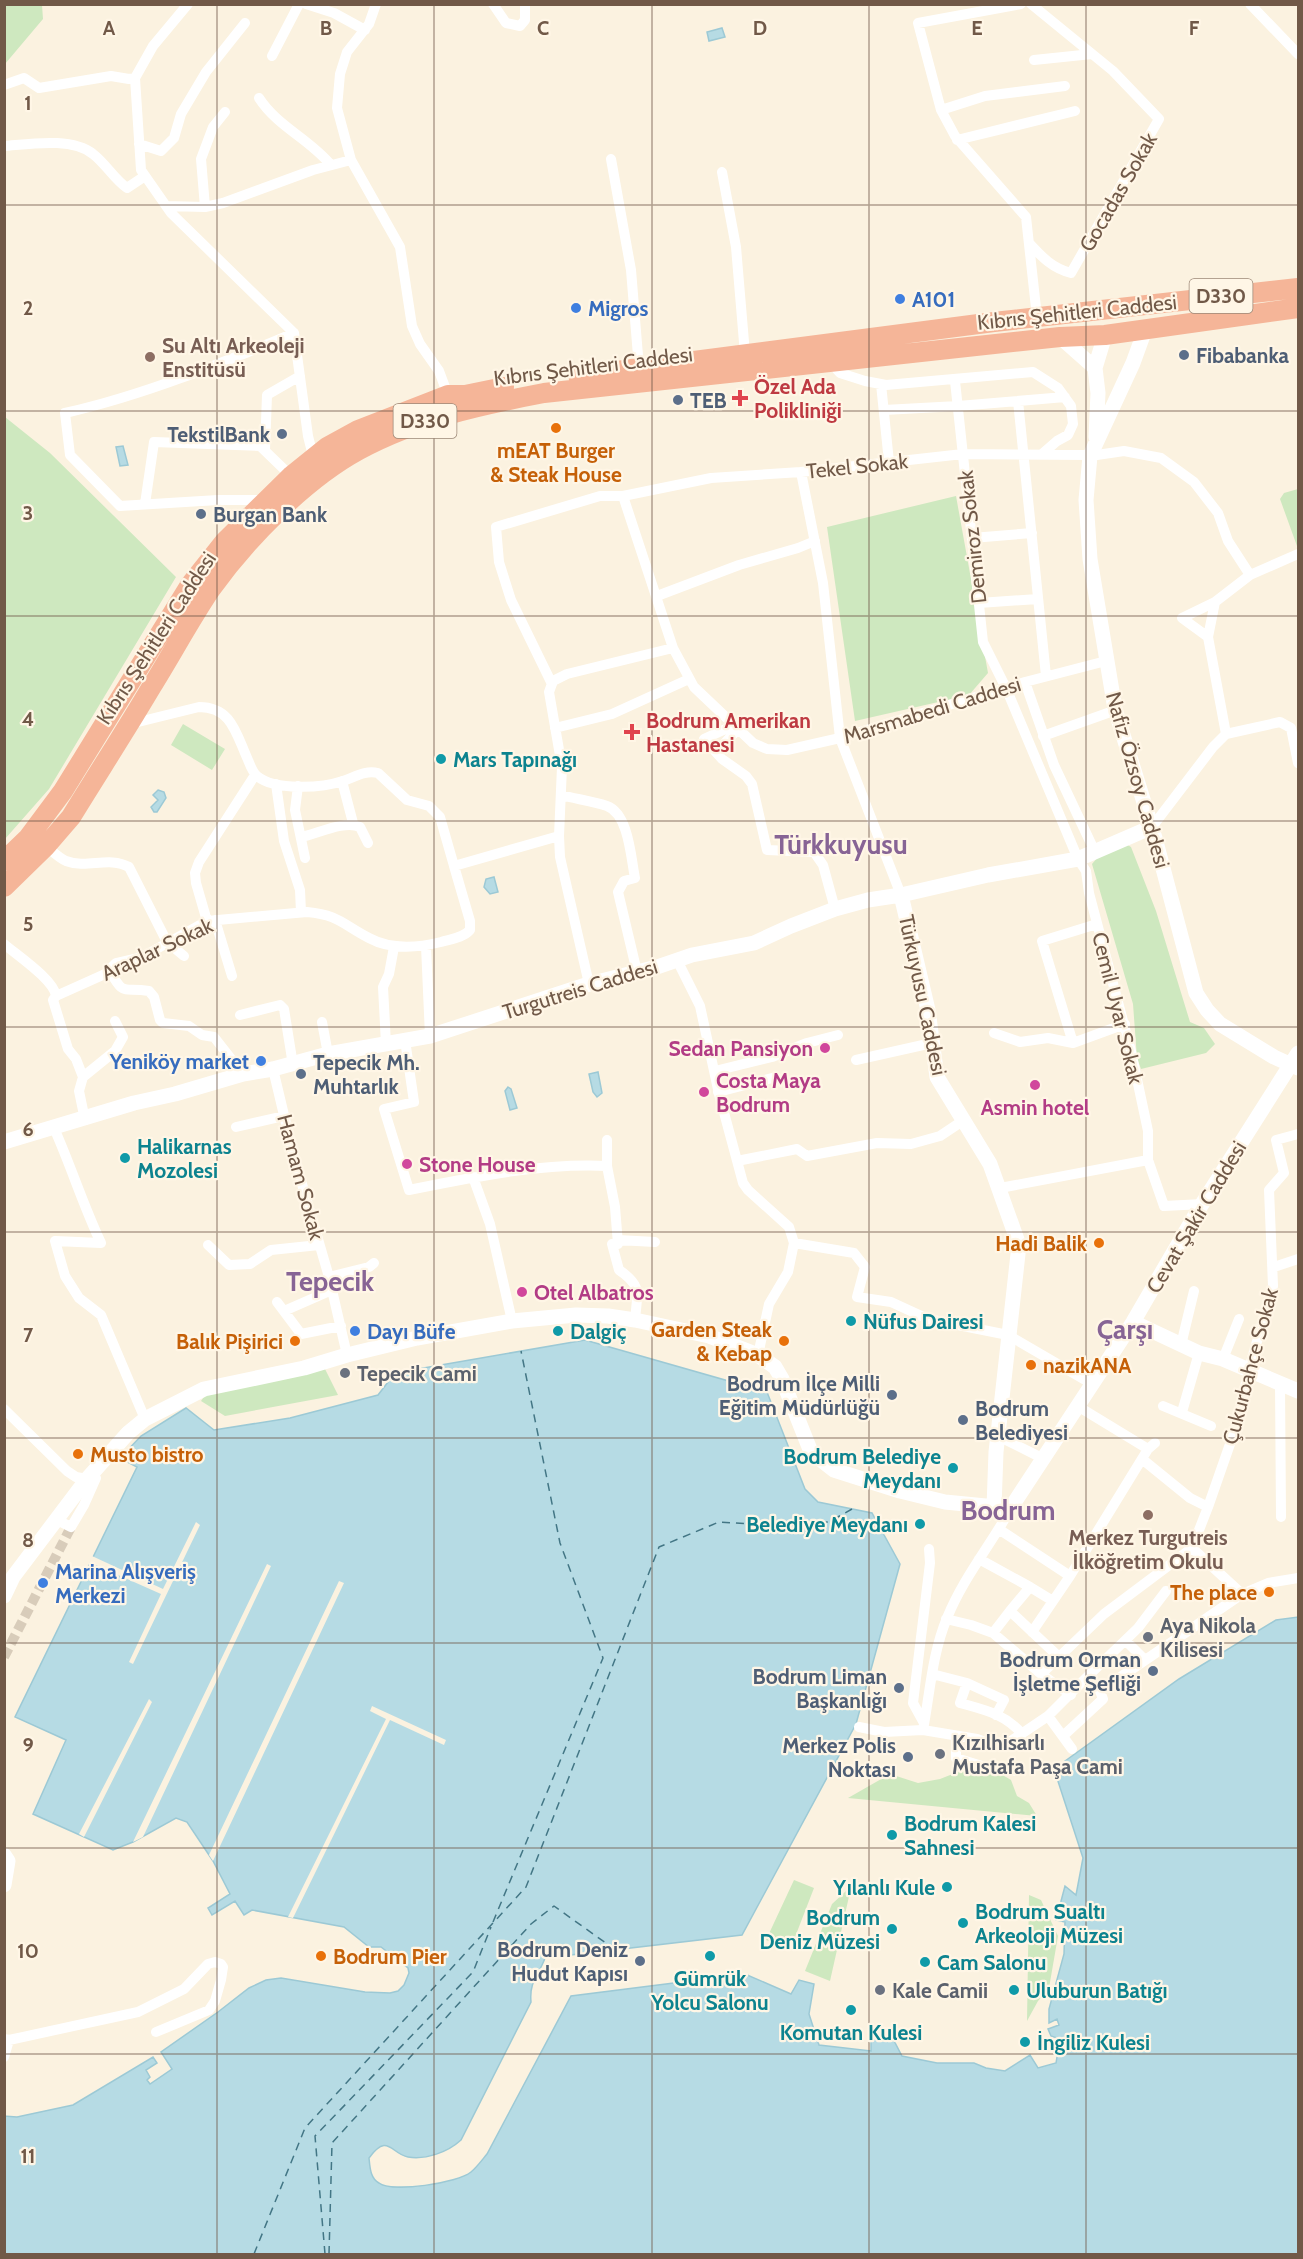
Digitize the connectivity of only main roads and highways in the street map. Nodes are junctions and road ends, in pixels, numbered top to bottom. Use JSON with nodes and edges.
{"nodes":[{"id":1,"x":1299,"y":288,"type":"edge"},
{"id":2,"x":1143,"y":304,"type":"junction"},
{"id":3,"x":1299,"y":308,"type":"edge"},
{"id":4,"x":1103,"y":310,"type":"junction"},
{"id":5,"x":1145,"y":330,"type":"junction"},
{"id":6,"x":1105,"y":336,"type":"junction"},
{"id":7,"x":1060,"y":338,"type":"junction"},
{"id":8,"x":1095,"y":368,"type":"junction"},
{"id":9,"x":1092,"y":452,"type":"junction"},
{"id":10,"x":1152,"y":827,"type":"junction"},
{"id":11,"x":4,"y":861,"type":"edge"},
{"id":12,"x":4,"y":887,"type":"edge"},
{"id":13,"x":901,"y":895,"type":"junction"},
{"id":14,"x":1296,"y":1062,"type":"edge"},
{"id":15,"x":4,"y":1142,"type":"edge"},
{"id":16,"x":1134,"y":1322,"type":"junction"},
{"id":17,"x":1299,"y":1391,"type":"edge"},
{"id":18,"x":994,"y":1507,"type":"junction"},
{"id":19,"x":4,"y":1596,"type":"edge"},
{"id":20,"x":4,"y":1855,"type":"edge"},
{"id":21,"x":4,"y":1885,"type":"edge"}],
"edges":[{"from":1,"to":2,"type":"highway","name":"Kıbrıs Şehitleri Caddesi","number":"D330"},
{"from":2,"to":4,"type":"highway","name":"Kıbrıs Şehitleri Caddesi","number":"D330"},
{"from":2,"to":5,"type":"highway"},
{"from":3,"to":5,"type":"highway","name":"Kıbrıs Şehitleri Caddesi","number":"D330"},
{"from":4,"to":6,"type":"highway"},
{"from":4,"to":11,"type":"highway","name":"Kıbrıs Şehitleri Caddesi","number":"D330"},
{"from":5,"to":6,"type":"highway","name":"Kıbrıs Şehitleri Caddesi","number":"D330"},
{"from":5,"to":9,"type":"main road","name":"Nafiz Özsoy Caddesi"},
{"from":6,"to":7,"type":"highway","name":"Kıbrıs Şehitleri Caddesi","number":"D330"},
{"from":6,"to":8,"type":"main road","name":"Nafiz Özsoy Caddesi"},
{"from":7,"to":8,"type":"main road"},
{"from":7,"to":12,"type":"highway","name":"Kıbrıs Şehitleri Caddesi","number":"D330"},
{"from":8,"to":9,"type":"main road","name":"Nafiz Özsoy Caddesi"},
{"from":9,"to":10,"type":"main road","name":"Nafiz Özsoy Caddesi"},
{"from":10,"to":13,"type":"main road","name":"Turgutreis Caddesi"},
{"from":10,"to":14,"type":"main road","name":"Nafiz Özsoy Caddesi"},
{"from":13,"to":15,"type":"main road","name":"Turgutreis Caddesi"},
{"from":13,"to":18,"type":"main road","name":"Türkuyusu Caddesi"},
{"from":14,"to":16,"type":"main road","name":"Cevat Şakir Caddesi"},
{"from":16,"to":17,"type":"main road"},
{"from":16,"to":18,"type":"main road","name":"Cevat Şakir Caddesi"},
{"from":18,"to":19,"type":"main road"},
{"from":20,"to":21,"type":"main road"}]}
